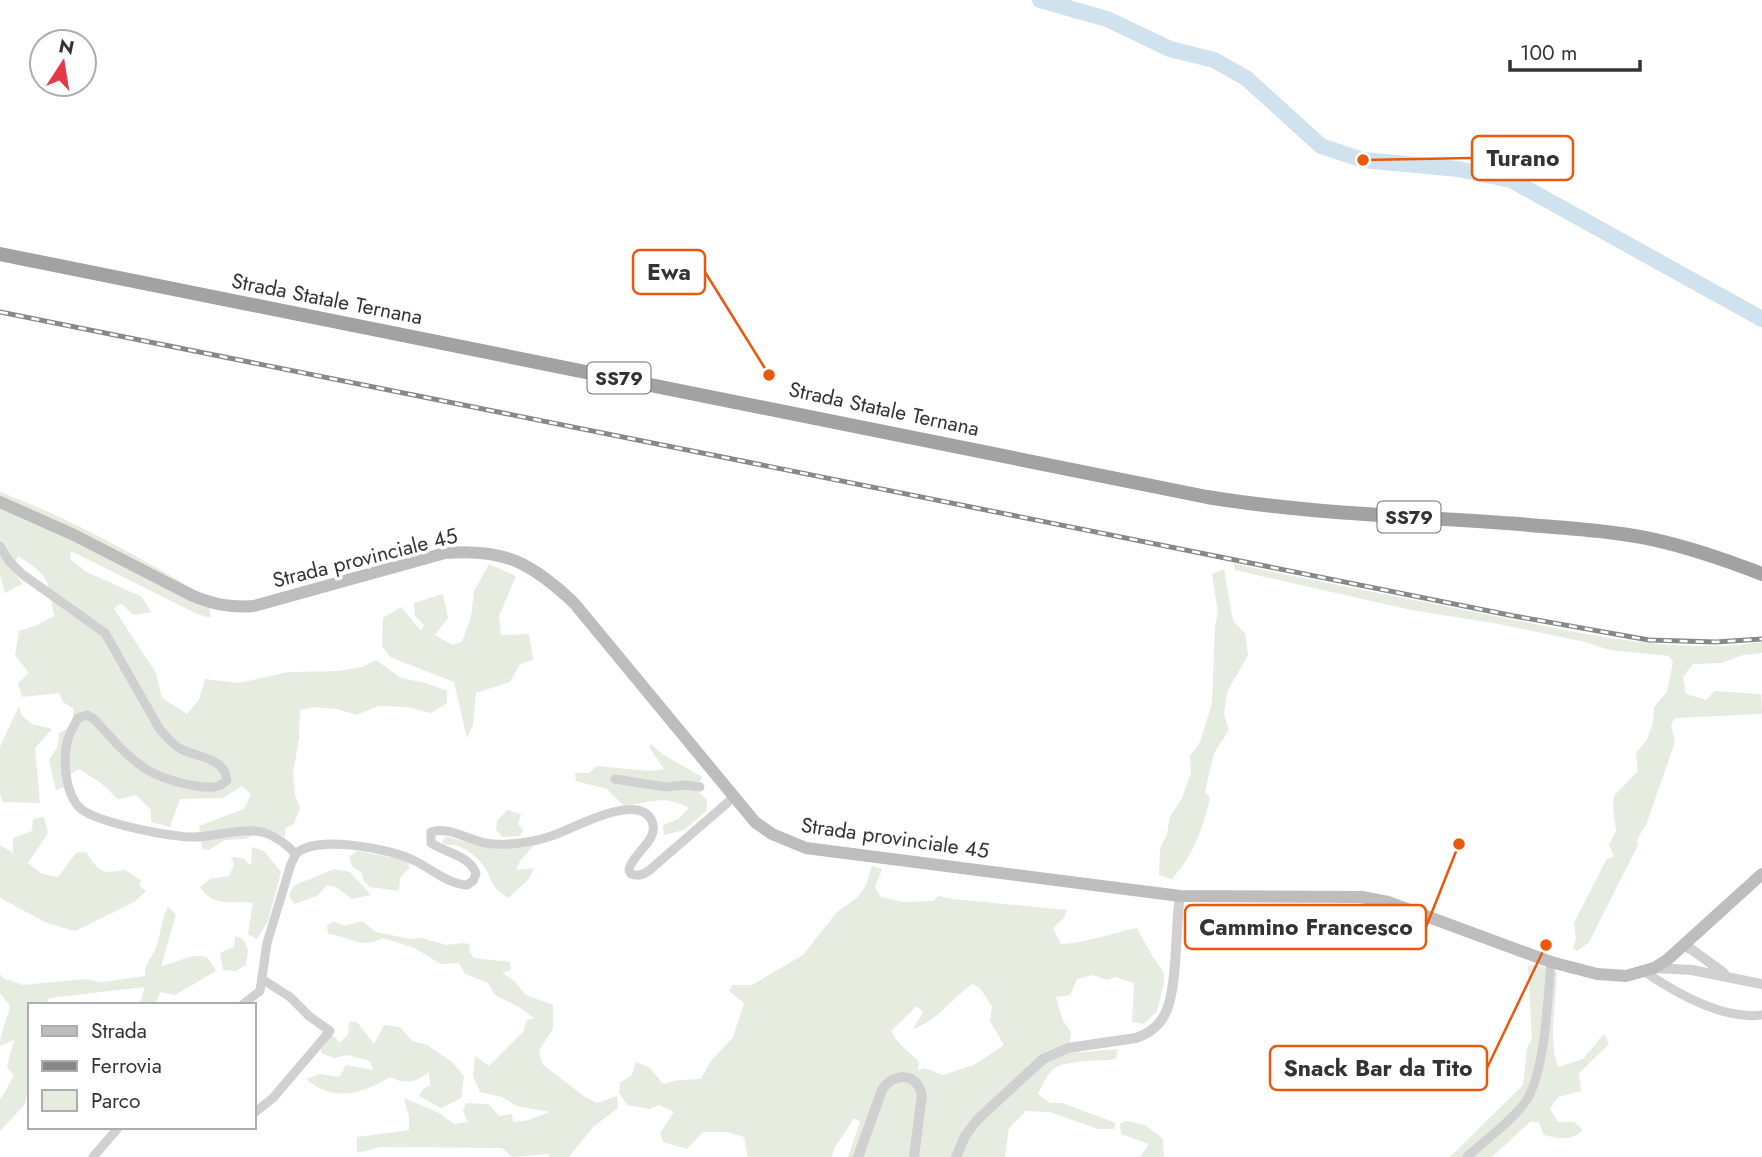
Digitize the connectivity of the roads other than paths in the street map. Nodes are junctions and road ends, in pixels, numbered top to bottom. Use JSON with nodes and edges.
{"nodes":[{"id":1,"x":0,"y":254,"type":"edge"},
{"id":2,"x":0,"y":502,"type":"edge"},
{"id":3,"x":0,"y":546,"type":"edge"},
{"id":4,"x":1762,"y":574,"type":"edge"},
{"id":5,"x":615,"y":779,"type":"dead end"},
{"id":6,"x":700,"y":787,"type":"dead end"},
{"id":7,"x":734,"y":797,"type":"junction"},
{"id":8,"x":296,"y":854,"type":"junction"},
{"id":9,"x":1762,"y":874,"type":"edge"},
{"id":10,"x":1180,"y":896,"type":"junction"},
{"id":11,"x":1699,"y":932,"type":"junction"},
{"id":12,"x":1681,"y":948,"type":"junction"},
{"id":13,"x":1699,"y":956,"type":"junction"},
{"id":14,"x":1551,"y":962,"type":"junction"},
{"id":15,"x":1650,"y":970,"type":"junction"},
{"id":16,"x":1692,"y":970,"type":"junction"},
{"id":17,"x":1728,"y":976,"type":"junction"},
{"id":18,"x":262,"y":979,"type":"junction"},
{"id":19,"x":1762,"y":984,"type":"edge"},
{"id":20,"x":245,"y":1003,"type":"edge"},
{"id":21,"x":1762,"y":1015,"type":"edge"},
{"id":22,"x":256,"y":1111,"type":"edge"},
{"id":23,"x":117,"y":1129,"type":"edge"},
{"id":24,"x":93,"y":1157,"type":"edge"},
{"id":25,"x":858,"y":1157,"type":"edge"},
{"id":26,"x":914,"y":1157,"type":"edge"},
{"id":27,"x":956,"y":1157,"type":"edge"},
{"id":28,"x":1467,"y":1157,"type":"edge"}],
"edges":[{"from":1,"to":4,"type":"highway","name":"Strada Statale Ternana","number":"SS79"},
{"from":2,"to":7,"type":"main road","name":"Strada provinciale 45"},
{"from":3,"to":8,"type":"street"},
{"from":5,"to":6,"type":"street"},
{"from":7,"to":8,"type":"street"},
{"from":7,"to":10,"type":"main road","name":"Strada provinciale 45"},
{"from":8,"to":18,"type":"street"},
{"from":9,"to":11,"type":"main road"},
{"from":10,"to":14,"type":"main road","name":"Strada provinciale 45"},
{"from":10,"to":27,"type":"street"},
{"from":11,"to":12,"type":"main road"},
{"from":11,"to":13,"type":"street"},
{"from":12,"to":13,"type":"street"},
{"from":12,"to":15,"type":"main road"},
{"from":12,"to":16,"type":"street"},
{"from":13,"to":17,"type":"street"},
{"from":14,"to":15,"type":"main road","name":"Strada provinciale 45"},
{"from":14,"to":28,"type":"street"},
{"from":15,"to":16,"type":"street"},
{"from":15,"to":21,"type":"street"},
{"from":16,"to":17,"type":"street"},
{"from":17,"to":19,"type":"street"},
{"from":18,"to":20,"type":"street"},
{"from":18,"to":22,"type":"street"},
{"from":23,"to":24,"type":"street"},
{"from":25,"to":26,"type":"street"}]}
